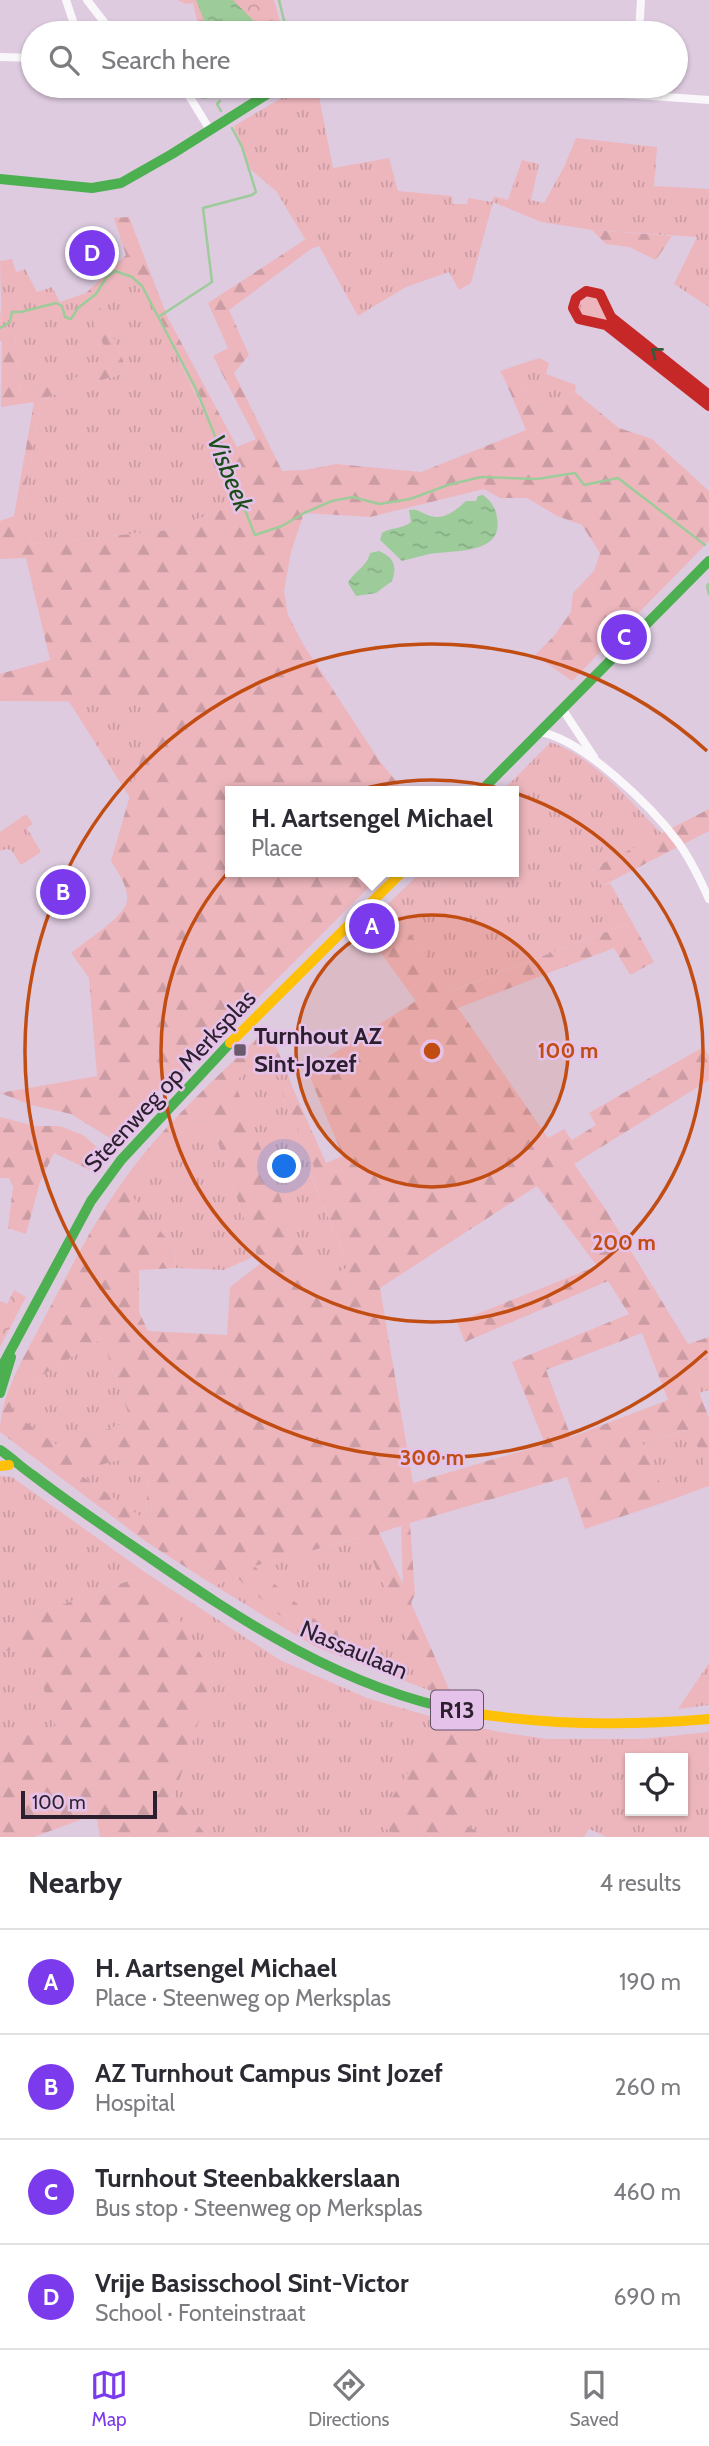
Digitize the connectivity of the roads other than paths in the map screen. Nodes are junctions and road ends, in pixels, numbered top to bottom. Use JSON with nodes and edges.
{"nodes":[{"id":1,"x":66,"y":0,"type":"edge"},
{"id":2,"x":87,"y":0,"type":"edge"},
{"id":3,"x":641,"y":0,"type":"edge"},
{"id":4,"x":72,"y":21,"type":"edge"},
{"id":5,"x":103,"y":21,"type":"edge"},
{"id":6,"x":640,"y":21,"type":"edge"},
{"id":7,"x":0,"y":57,"type":"edge"},
{"id":8,"x":21,"y":58,"type":"edge"},
{"id":9,"x":688,"y":97,"type":"edge"},
{"id":10,"x":190,"y":98,"type":"edge"},
{"id":11,"x":261,"y":98,"type":"edge"},
{"id":12,"x":709,"y":100,"type":"edge"},
{"id":13,"x":210,"y":130,"type":"junction"},
{"id":14,"x":0,"y":179,"type":"edge"},
{"id":15,"x":709,"y":395,"type":"edge"},
{"id":16,"x":709,"y":405,"type":"edge"},
{"id":17,"x":709,"y":561,"type":"edge"},
{"id":18,"x":563,"y":710,"type":"junction"},
{"id":19,"x":540,"y":732,"type":"junction"},
{"id":20,"x":598,"y":762,"type":"junction"},
{"id":21,"x":486,"y":786,"type":"edge"},
{"id":22,"x":397,"y":877,"type":"edge"},
{"id":23,"x":709,"y":899,"type":"edge"},
{"id":24,"x":12,"y":1351,"type":"junction"},
{"id":25,"x":0,"y":1370,"type":"edge"},
{"id":26,"x":0,"y":1393,"type":"edge"},
{"id":27,"x":0,"y":1450,"type":"edge"},
{"id":28,"x":3,"y":1464,"type":"edge"},
{"id":29,"x":30,"y":1473,"type":"junction"},
{"id":30,"x":709,"y":1719,"type":"edge"}],
"edges":[{"from":1,"to":4,"type":"street"},
{"from":2,"to":5,"type":"street"},
{"from":3,"to":6,"type":"street"},
{"from":7,"to":8,"type":"street"},
{"from":9,"to":12,"type":"street"},
{"from":10,"to":13,"type":"street"},
{"from":11,"to":13,"type":"street"},
{"from":13,"to":14,"type":"street"},
{"from":15,"to":16,"type":"street","one_way":true},
{"from":17,"to":18,"type":"street"},
{"from":18,"to":19,"type":"street"},
{"from":18,"to":20,"type":"street"},
{"from":19,"to":20,"type":"street"},
{"from":19,"to":21,"type":"street"},
{"from":20,"to":23,"type":"street"},
{"from":22,"to":24,"type":"street","name":"Steenweg op Merksplas"},
{"from":24,"to":25,"type":"street","name":"Steenweg op Merksplas"},
{"from":24,"to":26,"type":"street","name":"Steenweg op Merksplas"},
{"from":27,"to":29,"type":"street","name":"Nassaulaan","number":"R13"},
{"from":28,"to":29,"type":"street","name":"Nassaulaan","number":"R13"},
{"from":29,"to":30,"type":"street","name":"Nassaulaan","number":"R13"}]}
